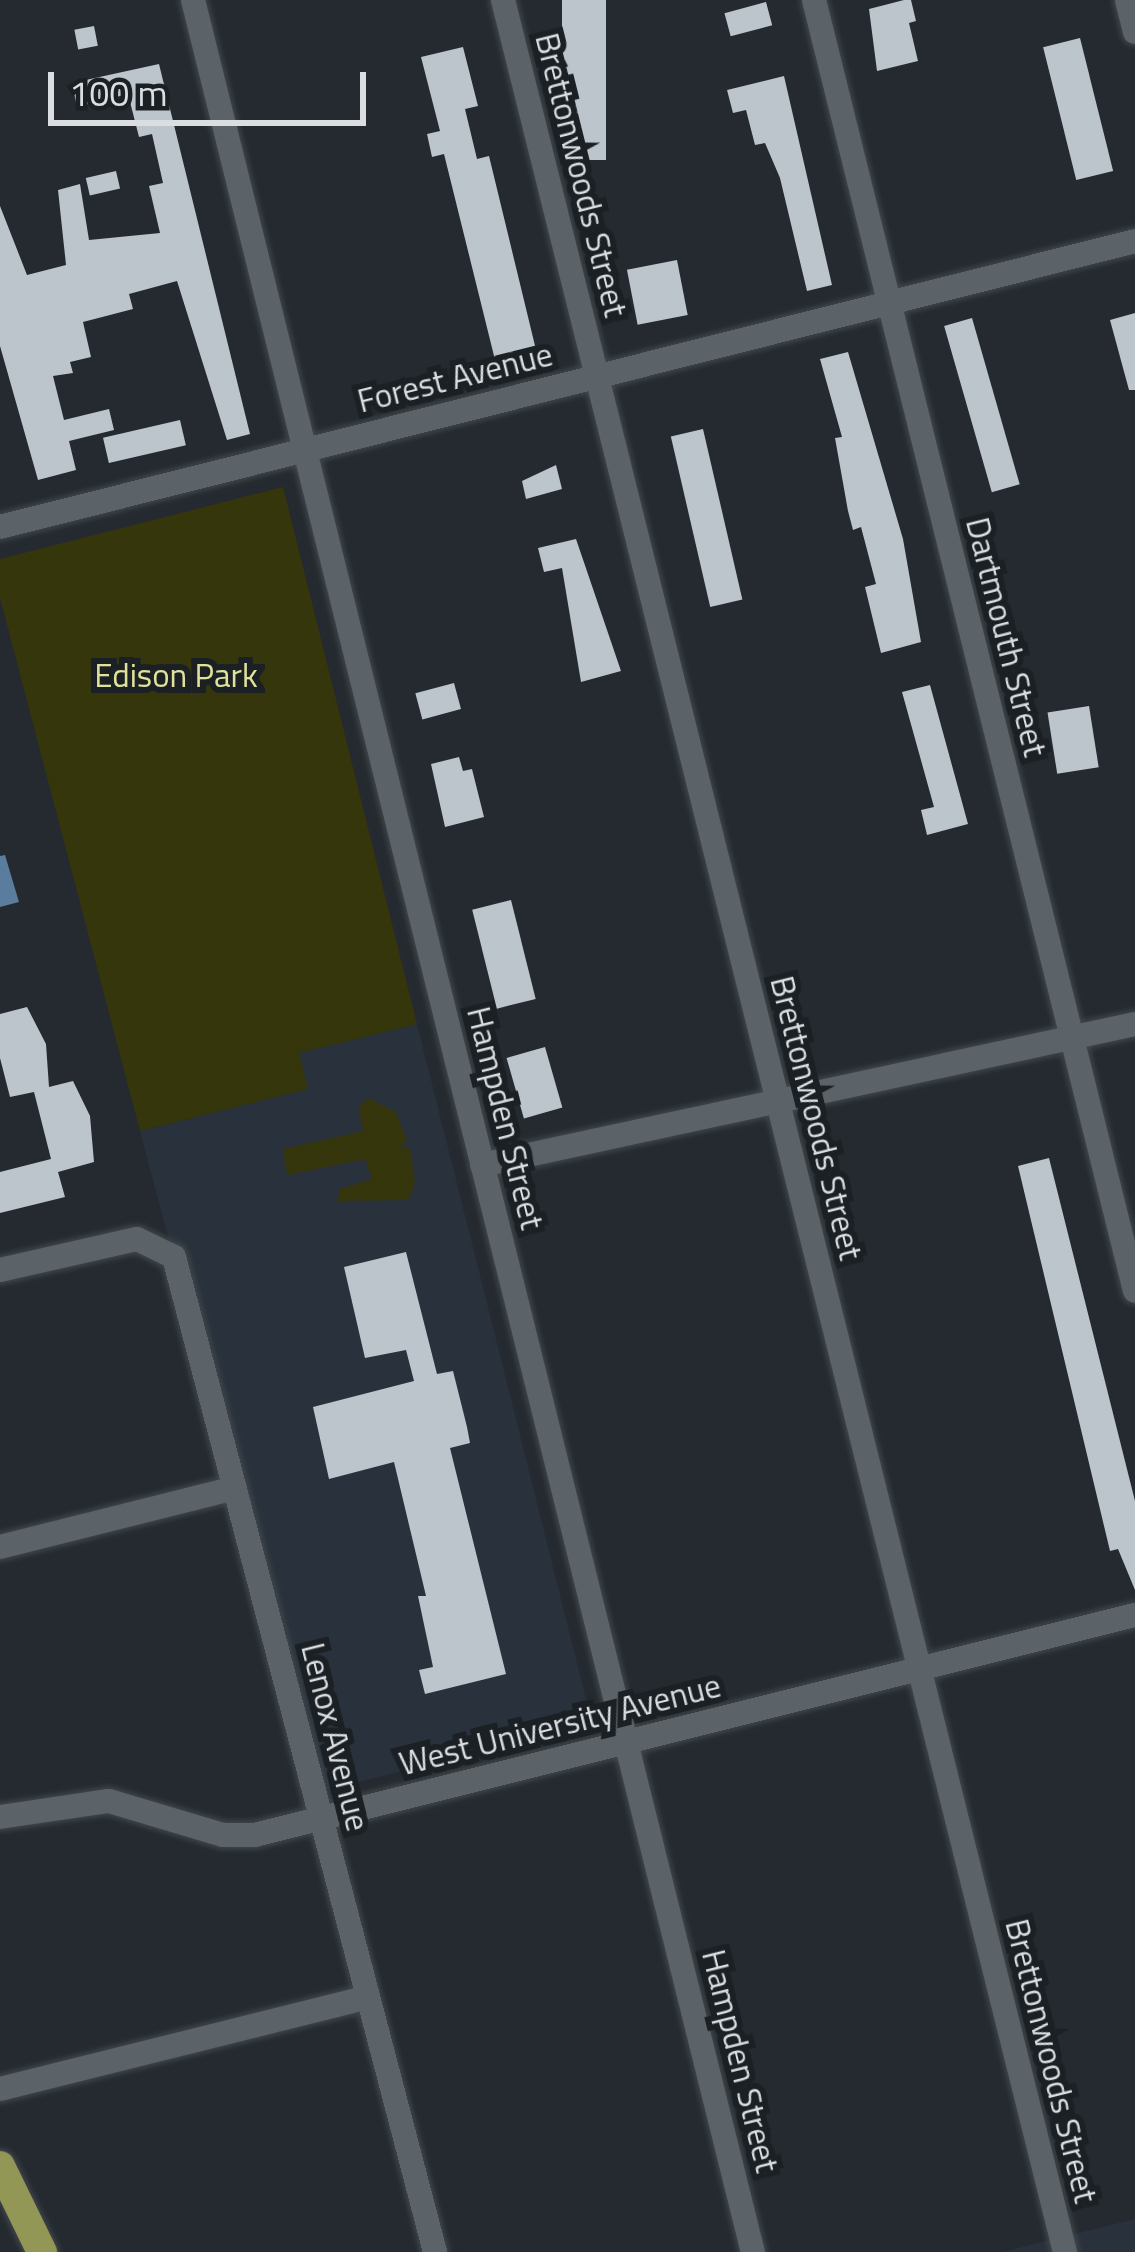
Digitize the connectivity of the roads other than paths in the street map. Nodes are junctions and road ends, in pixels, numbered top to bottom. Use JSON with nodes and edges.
{"nodes":[{"id":1,"x":193,"y":0,"type":"edge"},
{"id":2,"x":503,"y":0,"type":"edge"},
{"id":3,"x":814,"y":0,"type":"edge"},
{"id":4,"x":1127,"y":0,"type":"edge"},
{"id":5,"x":1135,"y":32,"type":"edge"},
{"id":6,"x":1135,"y":241,"type":"edge"},
{"id":7,"x":890,"y":303,"type":"junction"},
{"id":8,"x":596,"y":376,"type":"junction"},
{"id":9,"x":304,"y":449,"type":"junction"},
{"id":10,"x":0,"y":527,"type":"edge"},
{"id":11,"x":1135,"y":1024,"type":"edge"},
{"id":12,"x":1072,"y":1037,"type":"junction"},
{"id":13,"x":777,"y":1101,"type":"junction"},
{"id":14,"x":482,"y":1165,"type":"junction"},
{"id":15,"x":0,"y":1270,"type":"edge"},
{"id":16,"x":1135,"y":1291,"type":"edge"},
{"id":17,"x":235,"y":1488,"type":"junction"},
{"id":18,"x":0,"y":1547,"type":"edge"},
{"id":19,"x":1135,"y":1615,"type":"edge"},
{"id":20,"x":919,"y":1669,"type":"junction"},
{"id":21,"x":627,"y":1742,"type":"junction"},
{"id":22,"x":0,"y":1817,"type":"edge"},
{"id":23,"x":323,"y":1820,"type":"junction"},
{"id":24,"x":368,"y":1996,"type":"junction"},
{"id":25,"x":0,"y":2090,"type":"edge"},
{"id":26,"x":0,"y":2166,"type":"edge"},
{"id":27,"x":42,"y":2252,"type":"edge"},
{"id":28,"x":434,"y":2252,"type":"edge"},
{"id":29,"x":753,"y":2252,"type":"edge"},
{"id":30,"x":1066,"y":2252,"type":"edge"}],
"edges":[{"from":1,"to":9,"type":"street","name":"Hampden Street"},
{"from":2,"to":8,"type":"street","name":"Brettonwoods Street"},
{"from":3,"to":7,"type":"street","name":"Dartmouth Street"},
{"from":4,"to":5,"type":"street"},
{"from":6,"to":7,"type":"street","name":"Forest Avenue"},
{"from":7,"to":8,"type":"street","name":"Forest Avenue"},
{"from":7,"to":12,"type":"street","name":"Dartmouth Street"},
{"from":8,"to":9,"type":"street","name":"Forest Avenue"},
{"from":8,"to":13,"type":"street","name":"Brettonwoods Street"},
{"from":9,"to":10,"type":"street","name":"Forest Avenue"},
{"from":9,"to":14,"type":"street","name":"Hampden Street"},
{"from":11,"to":12,"type":"street"},
{"from":12,"to":13,"type":"street"},
{"from":12,"to":16,"type":"street","name":"Dartmouth Street"},
{"from":13,"to":14,"type":"street"},
{"from":13,"to":20,"type":"street","name":"Brettonwoods Street"},
{"from":14,"to":21,"type":"street","name":"Hampden Street"},
{"from":15,"to":17,"type":"street","name":"Lenox Avenue"},
{"from":17,"to":18,"type":"street"},
{"from":17,"to":23,"type":"street","name":"Lenox Avenue"},
{"from":19,"to":20,"type":"street","name":"West University Avenue"},
{"from":20,"to":21,"type":"street","name":"West University Avenue"},
{"from":20,"to":30,"type":"street","name":"Brettonwoods Street"},
{"from":21,"to":23,"type":"street","name":"West University Avenue"},
{"from":21,"to":29,"type":"street","name":"Hampden Street"},
{"from":22,"to":23,"type":"street","name":"West University Avenue"},
{"from":23,"to":24,"type":"street","name":"Lenox Avenue"},
{"from":24,"to":25,"type":"street"},
{"from":24,"to":28,"type":"street","name":"Lenox Avenue"},
{"from":26,"to":27,"type":"main road"}]}
